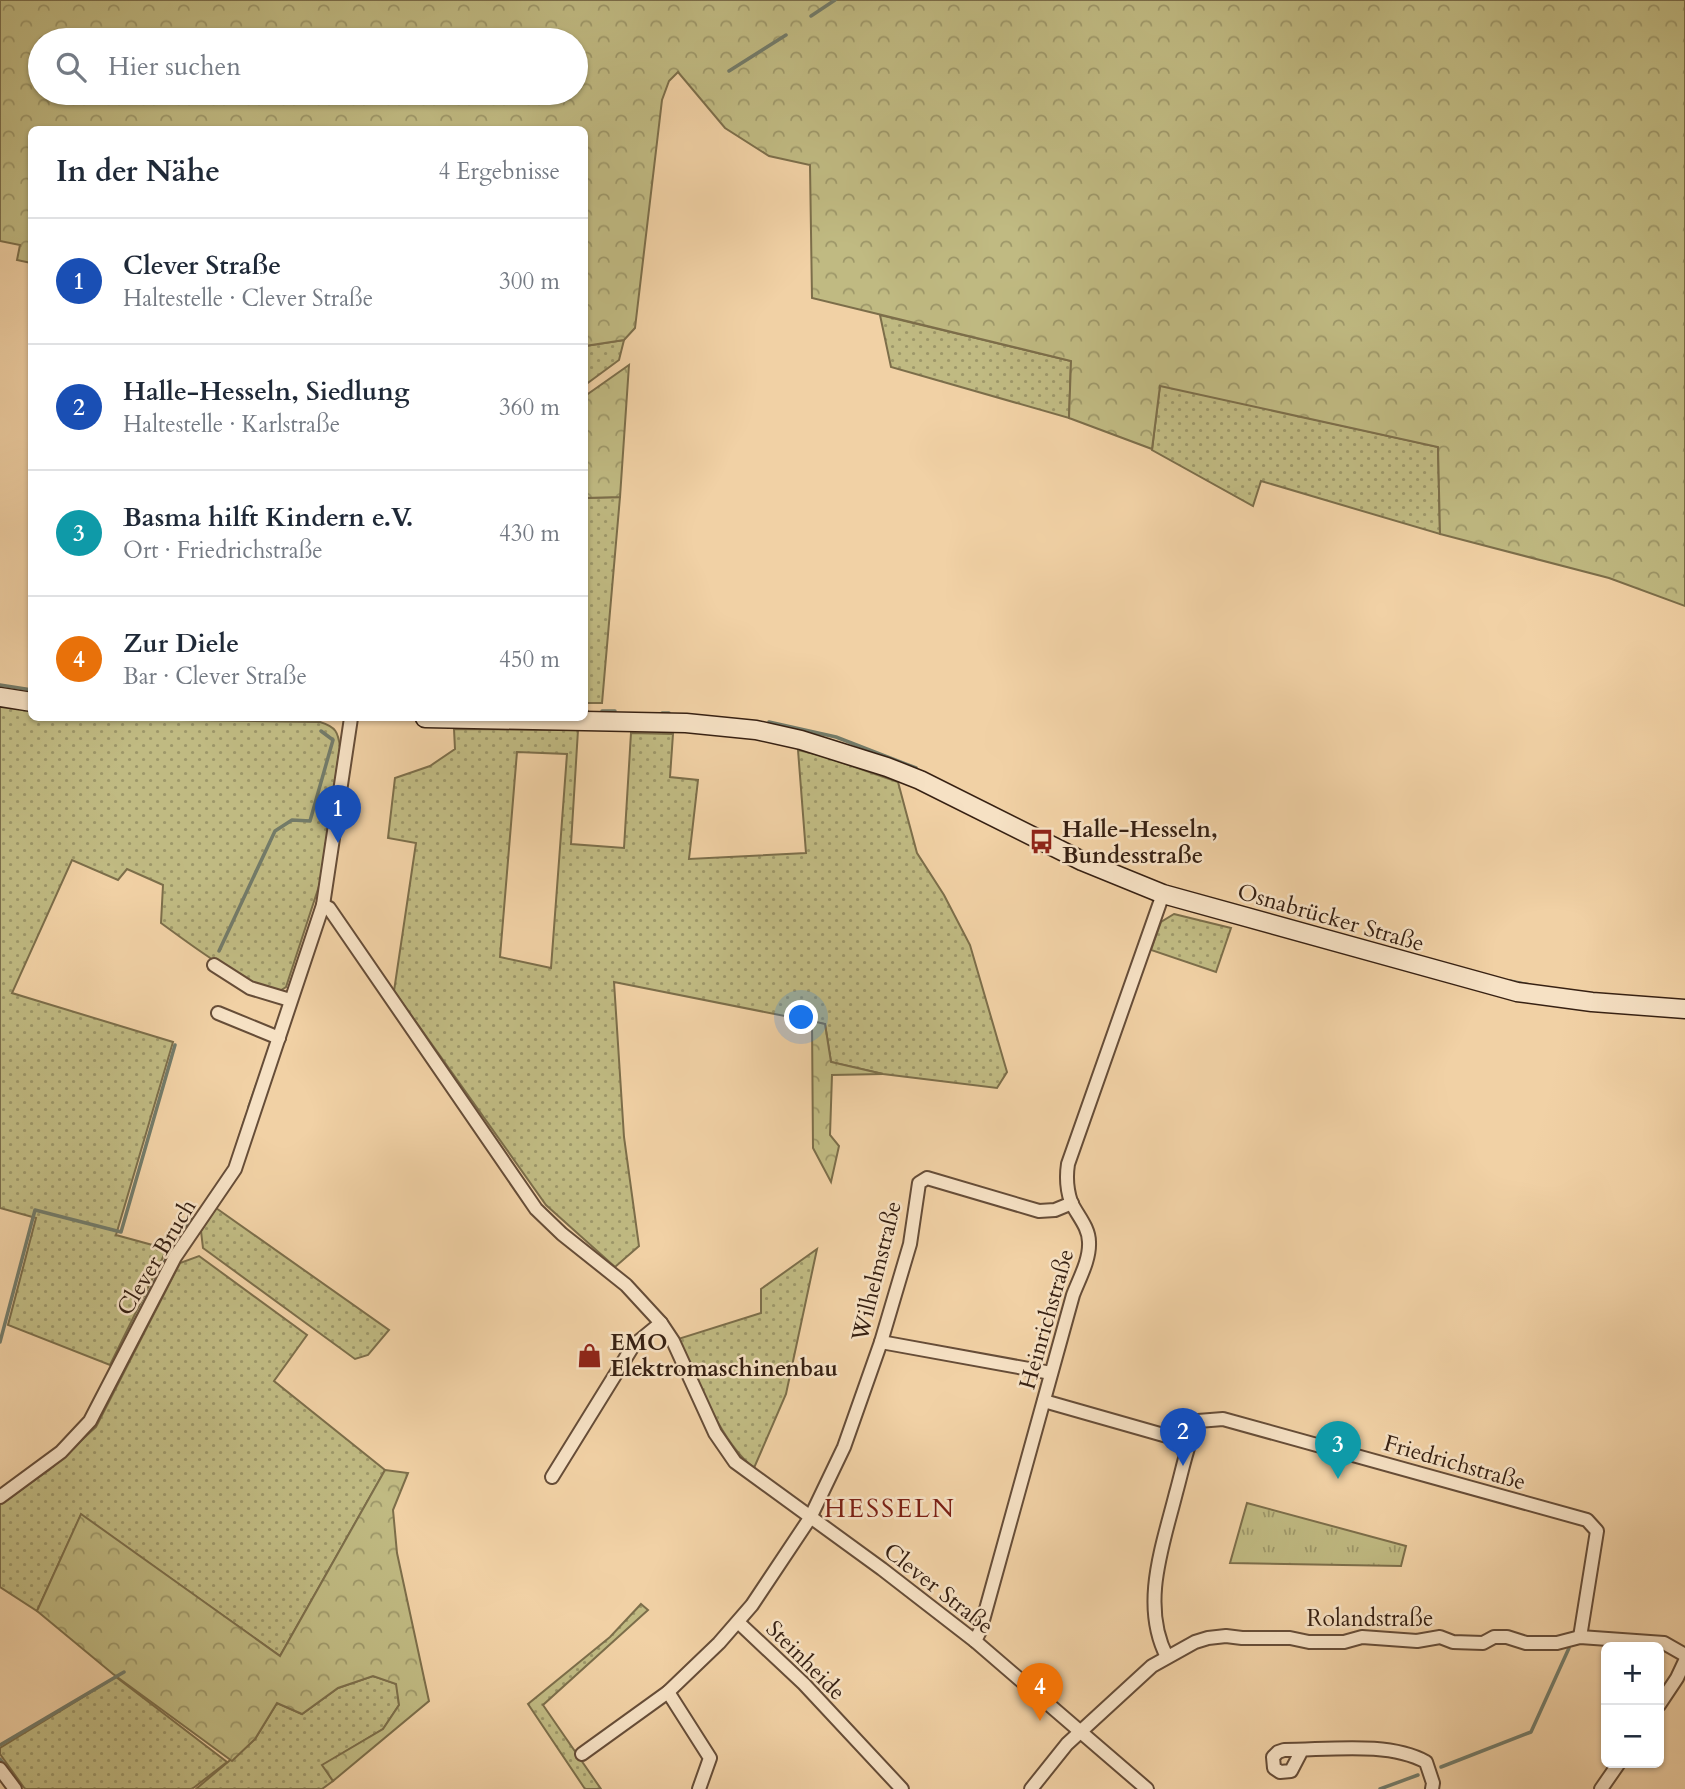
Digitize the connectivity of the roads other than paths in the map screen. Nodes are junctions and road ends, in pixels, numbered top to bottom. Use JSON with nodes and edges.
{"nodes":[{"id":1,"x":0,"y":697,"type":"edge"},
{"id":2,"x":28,"y":701,"type":"edge"},
{"id":3,"x":588,"y":720,"type":"edge"},
{"id":4,"x":351,"y":721,"type":"edge"},
{"id":5,"x":1163,"y":894,"type":"junction"},
{"id":6,"x":323,"y":905,"type":"junction"},
{"id":7,"x":214,"y":965,"type":"dead end"},
{"id":8,"x":290,"y":1000,"type":"junction"},
{"id":9,"x":1685,"y":1009,"type":"edge"},
{"id":10,"x":218,"y":1013,"type":"dead end"},
{"id":11,"x":279,"y":1038,"type":"junction"},
{"id":12,"x":1072,"y":1203,"type":"junction"},
{"id":13,"x":661,"y":1323,"type":"junction"},
{"id":14,"x":881,"y":1342,"type":"junction"},
{"id":15,"x":1051,"y":1373,"type":"junction"},
{"id":16,"x":1044,"y":1401,"type":"junction"},
{"id":17,"x":1188,"y":1442,"type":"junction"},
{"id":18,"x":552,"y":1477,"type":"dead end"},
{"id":19,"x":0,"y":1497,"type":"edge"},
{"id":20,"x":810,"y":1518,"type":"junction"},
{"id":21,"x":738,"y":1622,"type":"junction"},
{"id":22,"x":1580,"y":1637,"type":"junction"},
{"id":23,"x":975,"y":1641,"type":"junction"},
{"id":24,"x":1685,"y":1655,"type":"edge"},
{"id":25,"x":1167,"y":1657,"type":"junction"},
{"id":26,"x":1685,"y":1661,"type":"edge"},
{"id":27,"x":667,"y":1692,"type":"junction"},
{"id":28,"x":1664,"y":1698,"type":"edge"},
{"id":29,"x":1080,"y":1732,"type":"junction"},
{"id":30,"x":1302,"y":1750,"type":"dead end"},
{"id":31,"x":582,"y":1754,"type":"dead end"},
{"id":32,"x":1616,"y":1768,"type":"edge"},
{"id":33,"x":0,"y":1769,"type":"edge"},
{"id":34,"x":894,"y":1786,"type":"edge"},
{"id":35,"x":15,"y":1789,"type":"edge"},
{"id":36,"x":699,"y":1789,"type":"edge"},
{"id":37,"x":1031,"y":1789,"type":"edge"},
{"id":38,"x":1147,"y":1789,"type":"edge"},
{"id":39,"x":1432,"y":1789,"type":"edge"},
{"id":40,"x":1601,"y":1789,"type":"edge"}],
"edges":[{"from":1,"to":2,"type":"main road"},
{"from":3,"to":5,"type":"main road","name":"Osnabrücker Straße"},
{"from":4,"to":6,"type":"street"},
{"from":5,"to":9,"type":"main road","name":"Osnabrücker Straße"},
{"from":5,"to":12,"type":"street","name":"Heinrichstraße"},
{"from":6,"to":8,"type":"street","name":"Clever Bruch"},
{"from":6,"to":13,"type":"street","name":"Clever Straße"},
{"from":7,"to":8,"type":"street"},
{"from":8,"to":11,"type":"street","name":"Clever Bruch"},
{"from":10,"to":11,"type":"street"},
{"from":11,"to":19,"type":"street","name":"Clever Bruch"},
{"from":12,"to":14,"type":"street","name":"Wilhelmstraße"},
{"from":12,"to":15,"type":"street","name":"Heinrichstraße"},
{"from":13,"to":18,"type":"street"},
{"from":13,"to":20,"type":"street","name":"Clever Straße"},
{"from":14,"to":15,"type":"street"},
{"from":14,"to":20,"type":"street","name":"Wilhelmstraße"},
{"from":15,"to":16,"type":"street","name":"Heinrichstraße"},
{"from":16,"to":17,"type":"street"},
{"from":16,"to":23,"type":"street","name":"Heinrichstraße"},
{"from":17,"to":22,"type":"street","name":"Friedrichstraße"},
{"from":17,"to":25,"type":"street"},
{"from":20,"to":21,"type":"street","name":"Steinheide"},
{"from":20,"to":23,"type":"street","name":"Clever Straße"},
{"from":21,"to":27,"type":"street"},
{"from":21,"to":34,"type":"street","name":"Steinheide"},
{"from":22,"to":24,"type":"street","name":"Rolandstraße"},
{"from":22,"to":25,"type":"street","name":"Rolandstraße"},
{"from":23,"to":29,"type":"street","name":"Clever Straße"},
{"from":25,"to":29,"type":"street","name":"Rolandstraße"},
{"from":26,"to":28,"type":"street"},
{"from":27,"to":31,"type":"street"},
{"from":27,"to":36,"type":"street"},
{"from":29,"to":37,"type":"street","name":"Rolandstraße"},
{"from":29,"to":38,"type":"street","name":"Clever Straße"},
{"from":30,"to":39,"type":"street"},
{"from":32,"to":40,"type":"street"},
{"from":33,"to":35,"type":"street"}]}
